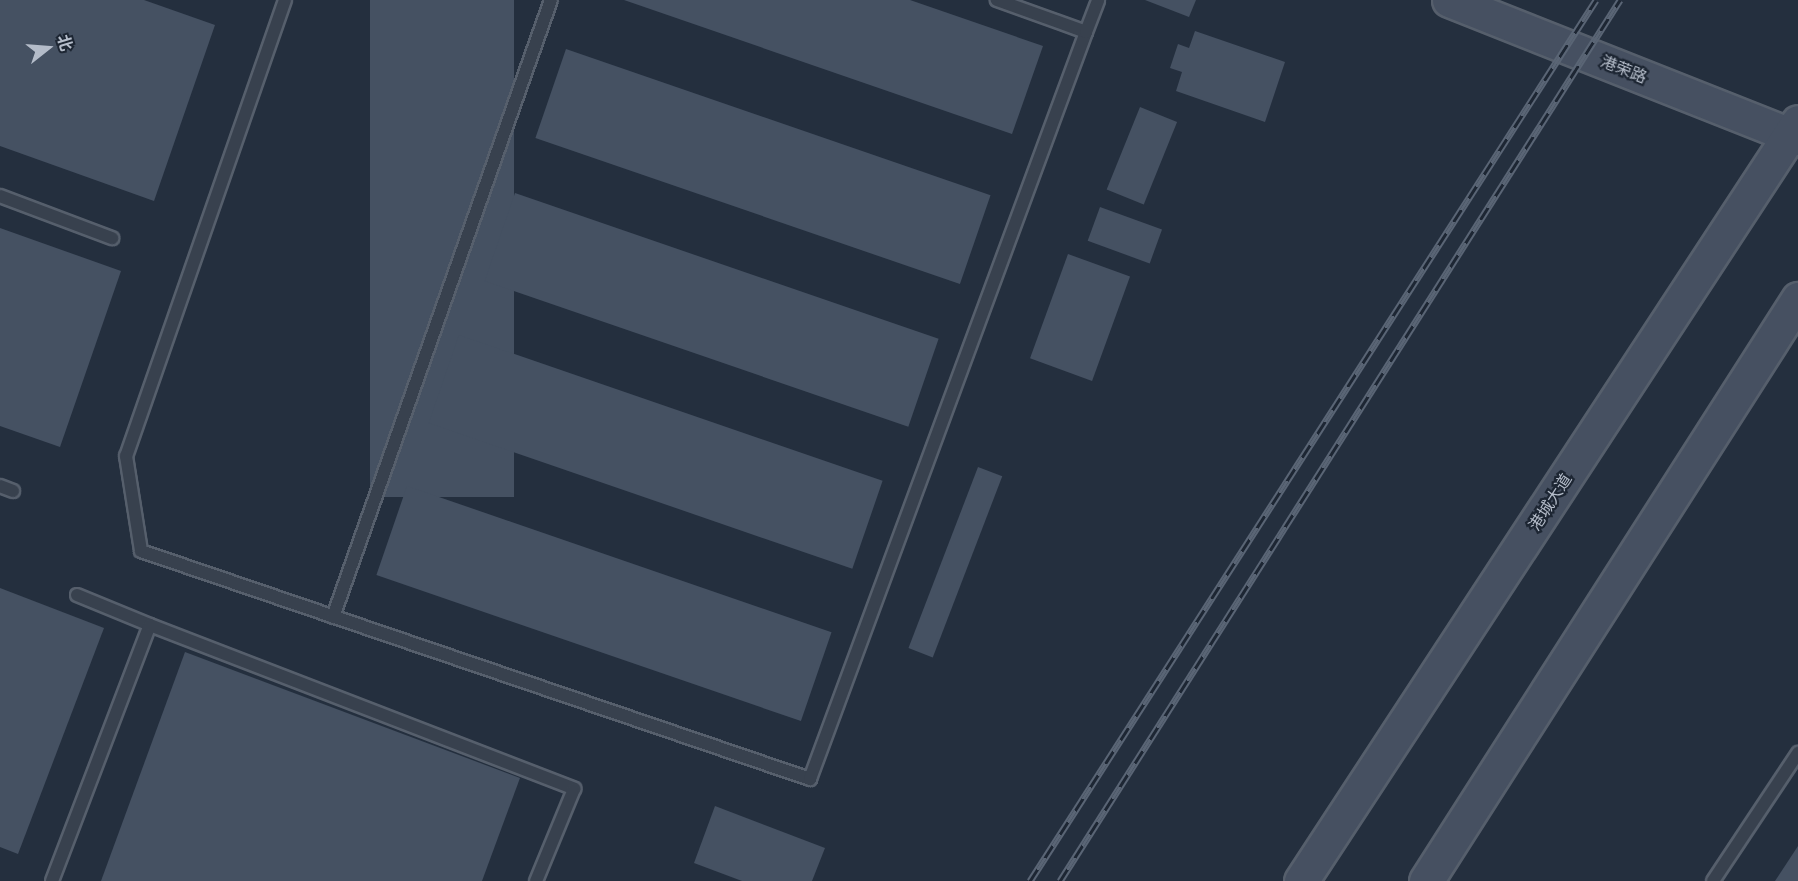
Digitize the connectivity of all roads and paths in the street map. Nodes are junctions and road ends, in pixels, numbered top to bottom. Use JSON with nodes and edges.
{"nodes":[{"id":1,"x":285,"y":0,"type":"edge"},
{"id":2,"x":551,"y":0,"type":"edge"},
{"id":3,"x":997,"y":0,"type":"edge"},
{"id":4,"x":1098,"y":0,"type":"edge"},
{"id":5,"x":1449,"y":0,"type":"edge"},
{"id":6,"x":1086,"y":32,"type":"junction"},
{"id":7,"x":1795,"y":132,"type":"edge"},
{"id":8,"x":0,"y":196,"type":"edge"},
{"id":9,"x":112,"y":238,"type":"dead end"},
{"id":10,"x":1798,"y":299,"type":"edge"},
{"id":11,"x":0,"y":486,"type":"edge"},
{"id":12,"x":13,"y":491,"type":"dead end"},
{"id":13,"x":77,"y":594,"type":"dead end"},
{"id":14,"x":333,"y":616,"type":"junction"},
{"id":15,"x":150,"y":626,"type":"junction"},
{"id":16,"x":1798,"y":753,"type":"edge"},
{"id":17,"x":52,"y":881,"type":"edge"},
{"id":18,"x":536,"y":881,"type":"edge"},
{"id":19,"x":1301,"y":881,"type":"edge"},
{"id":20,"x":1426,"y":881,"type":"edge"},
{"id":21,"x":1713,"y":881,"type":"edge"}],
"edges":[{"from":1,"to":14,"type":"lane"},
{"from":2,"to":14,"type":"lane"},
{"from":3,"to":6,"type":"lane"},
{"from":4,"to":6,"type":"lane"},
{"from":5,"to":7,"type":"main road","name":"港荣路"},
{"from":6,"to":14,"type":"lane"},
{"from":7,"to":19,"type":"main road","name":"港城大道"},
{"from":8,"to":9,"type":"lane"},
{"from":10,"to":20,"type":"main road"},
{"from":11,"to":12,"type":"lane"},
{"from":13,"to":15,"type":"lane"},
{"from":15,"to":17,"type":"lane"},
{"from":15,"to":18,"type":"lane"},
{"from":16,"to":21,"type":"lane"}]}
